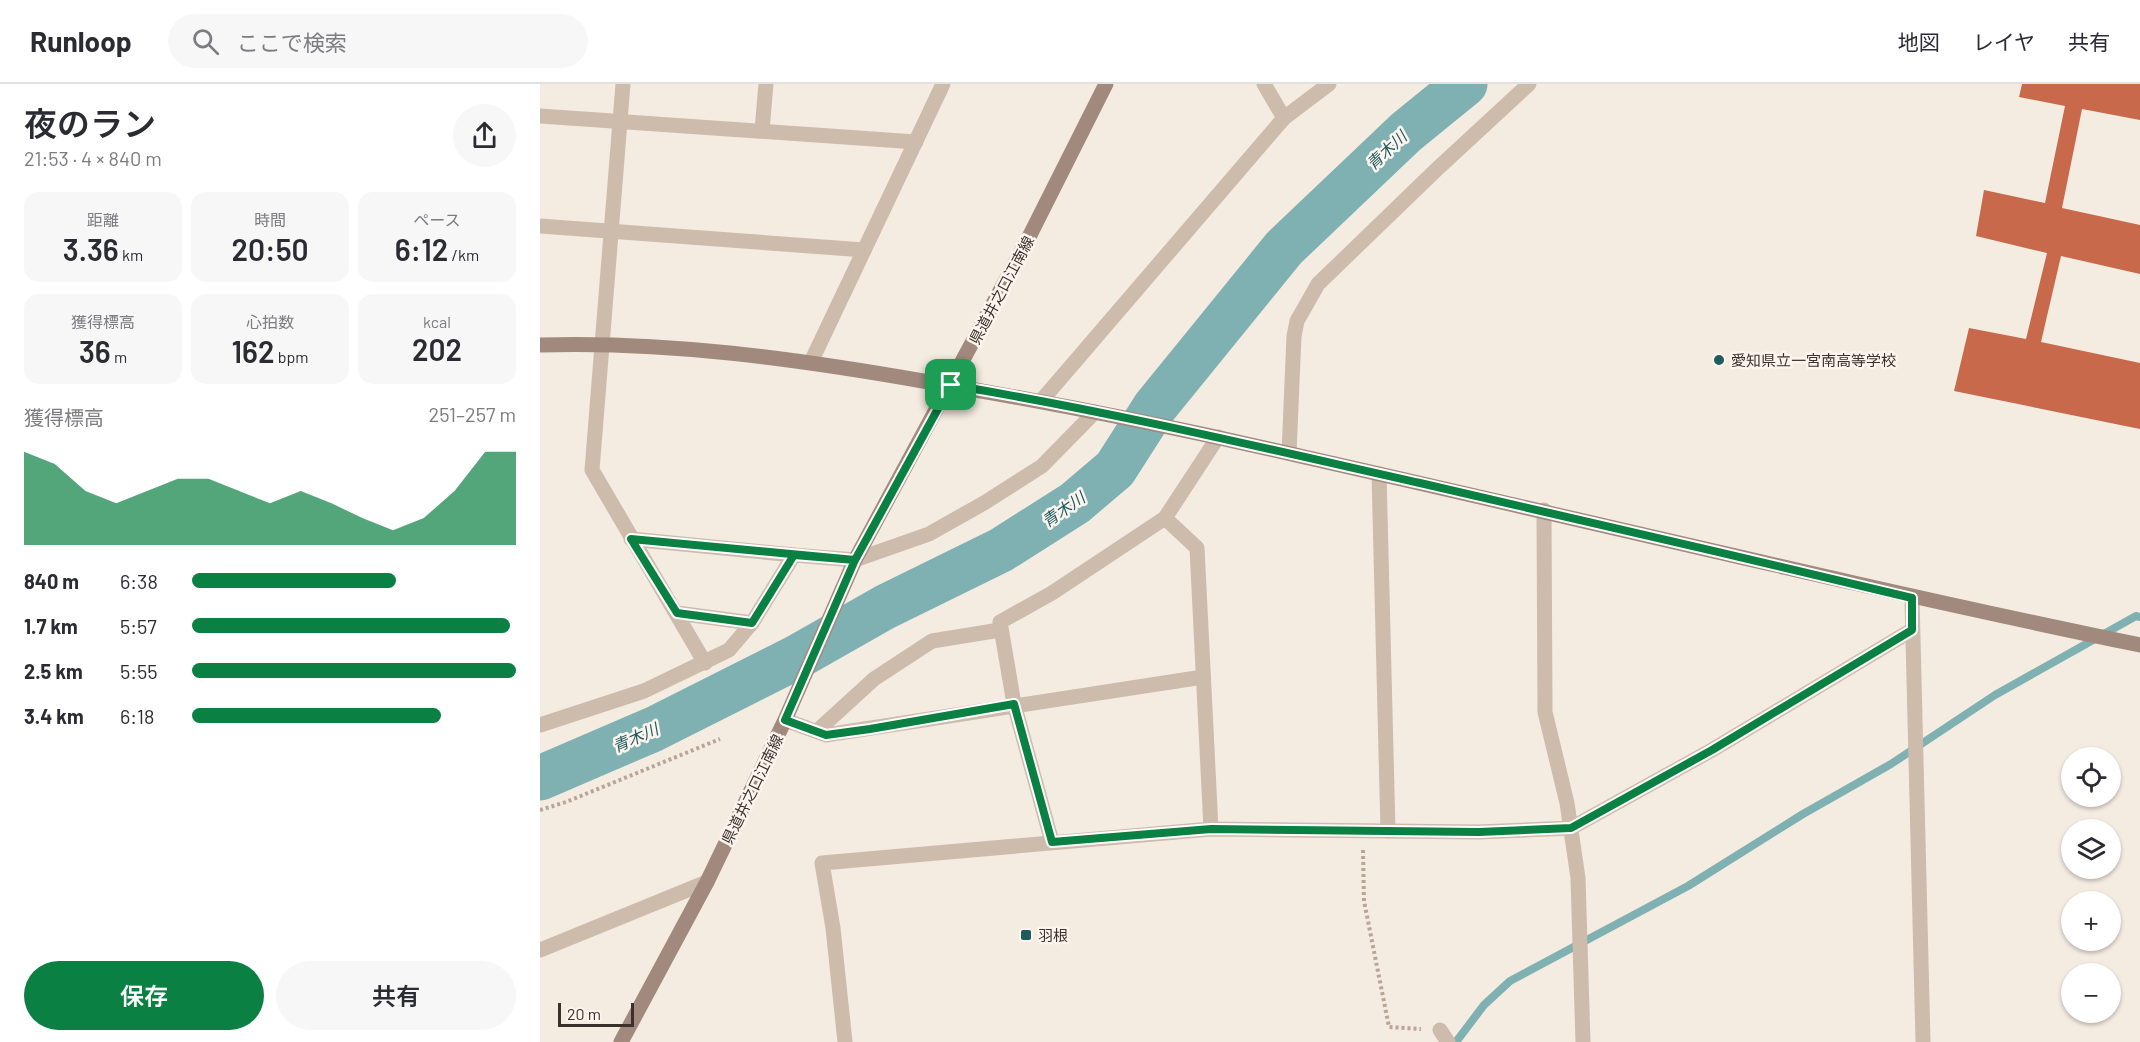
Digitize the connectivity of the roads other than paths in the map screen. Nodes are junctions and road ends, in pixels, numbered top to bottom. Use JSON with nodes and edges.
{"nodes":[{"id":1,"x":623,"y":84,"type":"edge"},
{"id":2,"x":766,"y":84,"type":"edge"},
{"id":3,"x":943,"y":84,"type":"edge"},
{"id":4,"x":1106,"y":84,"type":"edge"},
{"id":5,"x":1264,"y":84,"type":"edge"},
{"id":6,"x":1329,"y":84,"type":"edge"},
{"id":7,"x":1529,"y":84,"type":"edge"},
{"id":8,"x":540,"y":117,"type":"edge"},
{"id":9,"x":1284,"y":118,"type":"junction"},
{"id":10,"x":620,"y":121,"type":"junction"},
{"id":11,"x":762,"y":130,"type":"junction"},
{"id":12,"x":916,"y":142,"type":"junction"},
{"id":13,"x":540,"y":226,"type":"edge"},
{"id":14,"x":612,"y":232,"type":"junction"},
{"id":15,"x":864,"y":250,"type":"junction"},
{"id":16,"x":601,"y":343,"type":"junction"},
{"id":17,"x":540,"y":345,"type":"edge"},
{"id":18,"x":811,"y":362,"type":"junction"},
{"id":19,"x":951,"y":385,"type":"junction"},
{"id":20,"x":1042,"y":400,"type":"junction"},
{"id":21,"x":1095,"y":412,"type":"junction"},
{"id":22,"x":1218,"y":437,"type":"junction"},
{"id":23,"x":1289,"y":453,"type":"junction"},
{"id":24,"x":1379,"y":474,"type":"junction"},
{"id":25,"x":1544,"y":510,"type":"junction"},
{"id":26,"x":1165,"y":518,"type":"junction"},
{"id":27,"x":631,"y":539,"type":"junction"},
{"id":28,"x":794,"y":555,"type":"junction"},
{"id":29,"x":854,"y":562,"type":"junction"},
{"id":30,"x":1912,"y":598,"type":"junction"},
{"id":31,"x":677,"y":613,"type":"junction"},
{"id":32,"x":752,"y":623,"type":"junction"},
{"id":33,"x":1000,"y":630,"type":"junction"},
{"id":34,"x":1912,"y":630,"type":"junction"},
{"id":35,"x":2140,"y":645,"type":"edge"},
{"id":36,"x":705,"y":663,"type":"junction"},
{"id":37,"x":1203,"y":677,"type":"junction"},
{"id":38,"x":1014,"y":704,"type":"junction"},
{"id":39,"x":785,"y":720,"type":"junction"},
{"id":40,"x":540,"y":725,"type":"edge"},
{"id":41,"x":817,"y":731,"type":"junction"},
{"id":42,"x":1571,"y":828,"type":"junction"},
{"id":43,"x":1211,"y":829,"type":"junction"},
{"id":44,"x":1388,"y":831,"type":"junction"},
{"id":45,"x":1052,"y":842,"type":"junction"},
{"id":46,"x":707,"y":882,"type":"junction"},
{"id":47,"x":540,"y":950,"type":"edge"},
{"id":48,"x":621,"y":1042,"type":"edge"},
{"id":49,"x":845,"y":1042,"type":"edge"},
{"id":50,"x":1583,"y":1042,"type":"edge"},
{"id":51,"x":1923,"y":1042,"type":"edge"}],
"edges":[{"from":1,"to":10,"type":"street"},
{"from":2,"to":11,"type":"street"},
{"from":3,"to":12,"type":"street"},
{"from":4,"to":19,"type":"street","name":"県道井之口江南線"},
{"from":5,"to":9,"type":"street"},
{"from":6,"to":9,"type":"street"},
{"from":7,"to":23,"type":"street"},
{"from":8,"to":10,"type":"street"},
{"from":9,"to":20,"type":"street"},
{"from":10,"to":11,"type":"street"},
{"from":10,"to":14,"type":"street"},
{"from":11,"to":12,"type":"street"},
{"from":12,"to":15,"type":"street"},
{"from":13,"to":14,"type":"street"},
{"from":14,"to":15,"type":"street"},
{"from":14,"to":16,"type":"street"},
{"from":15,"to":18,"type":"street"},
{"from":16,"to":17,"type":"street"},
{"from":16,"to":18,"type":"street"},
{"from":16,"to":27,"type":"street"},
{"from":18,"to":19,"type":"street"},
{"from":19,"to":20,"type":"street"},
{"from":19,"to":29,"type":"street","name":"県道井之口江南線"},
{"from":20,"to":21,"type":"street"},
{"from":21,"to":22,"type":"street"},
{"from":21,"to":29,"type":"street"},
{"from":22,"to":23,"type":"street"},
{"from":22,"to":26,"type":"street"},
{"from":23,"to":24,"type":"street"},
{"from":24,"to":25,"type":"street"},
{"from":24,"to":44,"type":"street"},
{"from":25,"to":30,"type":"street"},
{"from":25,"to":42,"type":"street"},
{"from":26,"to":33,"type":"street"},
{"from":26,"to":37,"type":"street"},
{"from":27,"to":28,"type":"street"},
{"from":27,"to":31,"type":"street"},
{"from":28,"to":29,"type":"street"},
{"from":28,"to":32,"type":"street"},
{"from":29,"to":39,"type":"street","name":"県道井之口江南線"},
{"from":30,"to":34,"type":"street"},
{"from":30,"to":35,"type":"street"},
{"from":31,"to":32,"type":"street"},
{"from":31,"to":36,"type":"street"},
{"from":32,"to":36,"type":"street"},
{"from":33,"to":38,"type":"street"},
{"from":33,"to":41,"type":"street"},
{"from":34,"to":42,"type":"street"},
{"from":34,"to":51,"type":"street"},
{"from":36,"to":40,"type":"street"},
{"from":37,"to":38,"type":"street"},
{"from":37,"to":43,"type":"street"},
{"from":38,"to":41,"type":"street"},
{"from":38,"to":45,"type":"street"},
{"from":39,"to":41,"type":"street"},
{"from":39,"to":46,"type":"street","name":"県道井之口江南線"},
{"from":42,"to":44,"type":"street"},
{"from":42,"to":50,"type":"street"},
{"from":43,"to":44,"type":"street"},
{"from":43,"to":45,"type":"street"},
{"from":45,"to":49,"type":"street"},
{"from":46,"to":47,"type":"street"},
{"from":46,"to":48,"type":"street","name":"県道井之口江南線"}]}
